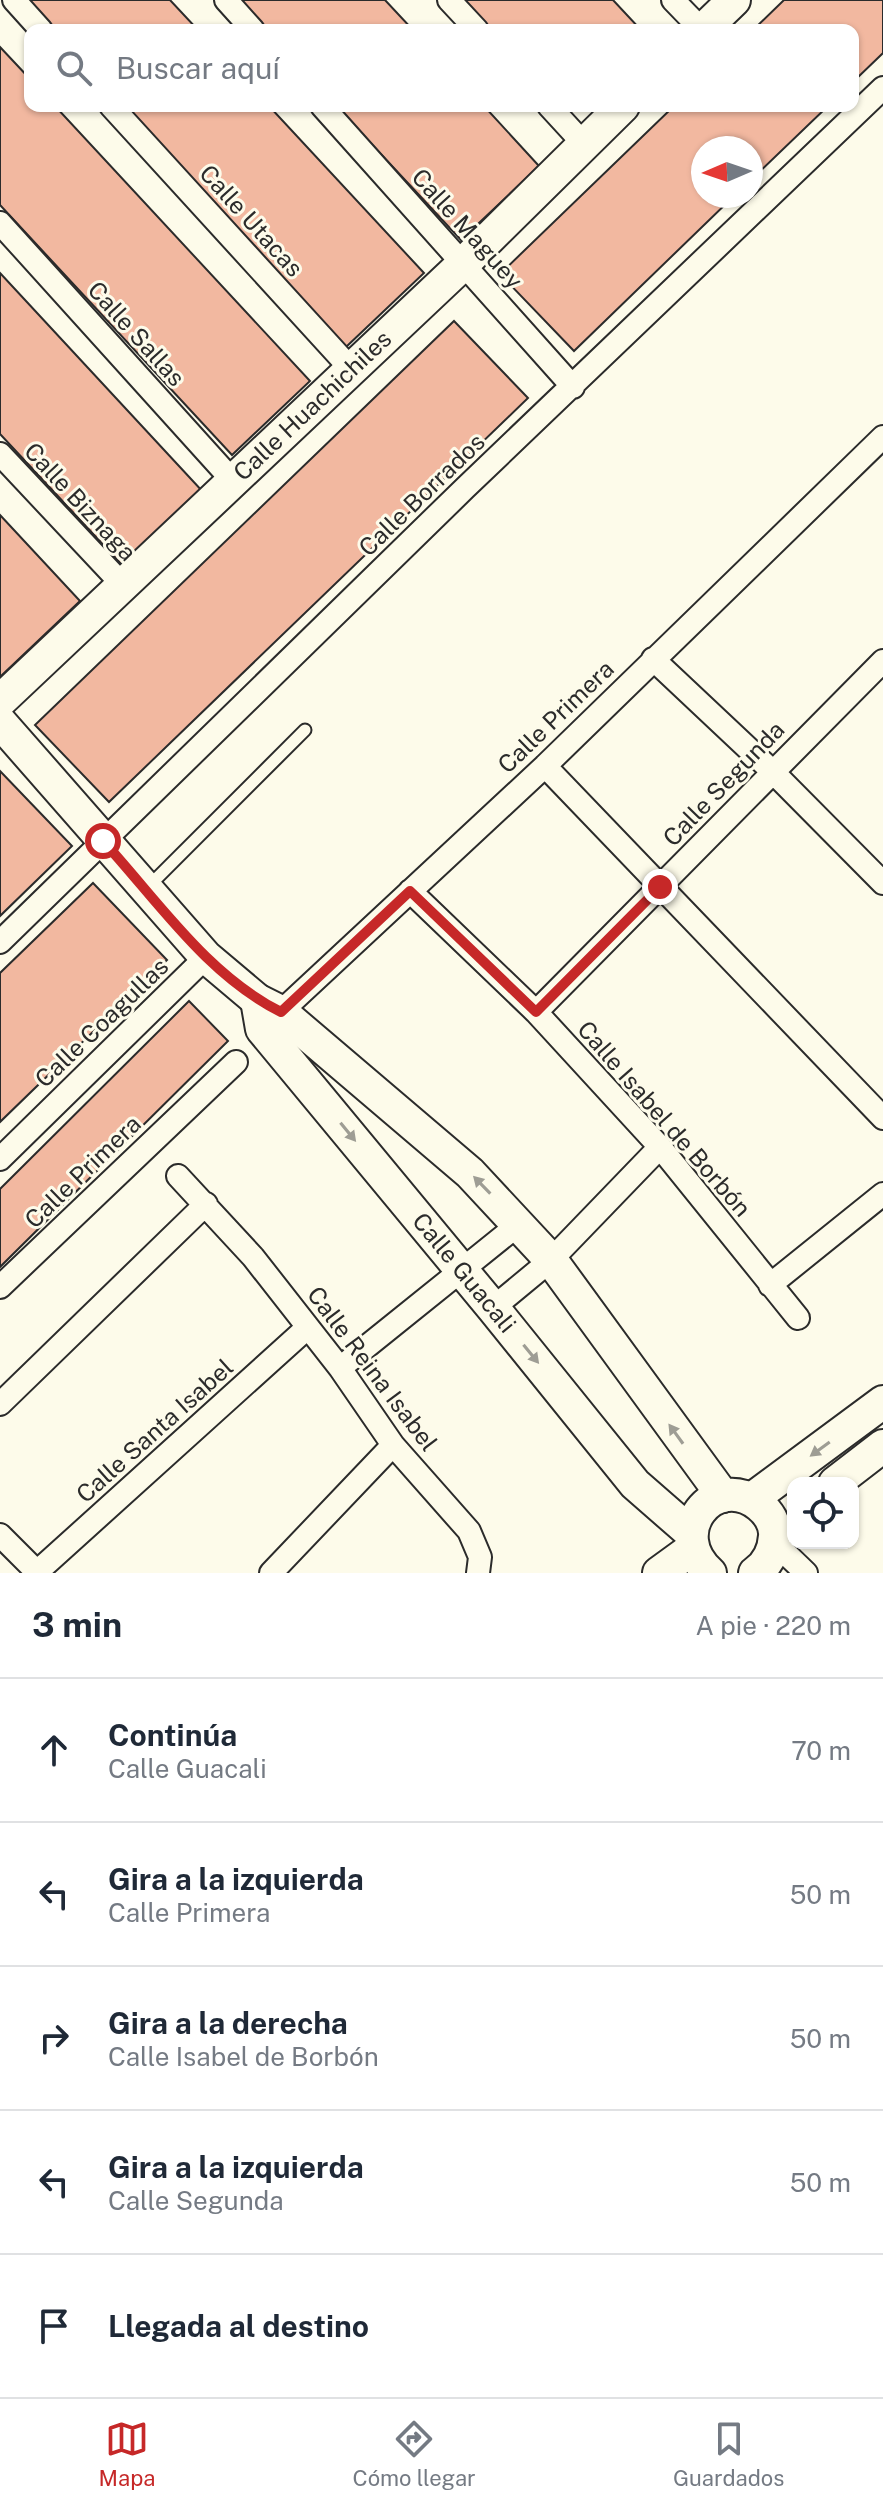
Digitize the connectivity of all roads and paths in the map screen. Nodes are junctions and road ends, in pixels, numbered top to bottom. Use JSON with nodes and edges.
{"nodes":[{"id":1,"x":14,"y":0,"type":"edge"},
{"id":2,"x":226,"y":0,"type":"edge"},
{"id":3,"x":449,"y":0,"type":"edge"},
{"id":4,"x":673,"y":0,"type":"edge"},
{"id":5,"x":734,"y":0,"type":"edge"},
{"id":6,"x":36,"y":24,"type":"edge"},
{"id":7,"x":248,"y":24,"type":"edge"},
{"id":8,"x":471,"y":24,"type":"edge"},
{"id":9,"x":697,"y":24,"type":"edge"},
{"id":10,"x":709,"y":24,"type":"edge"},
{"id":11,"x":883,"y":88,"type":"edge"},
{"id":12,"x":859,"y":111,"type":"edge"},
{"id":13,"x":116,"y":112,"type":"edge"},
{"id":14,"x":327,"y":112,"type":"edge"},
{"id":15,"x":555,"y":112,"type":"edge"},
{"id":16,"x":617,"y":112,"type":"edge"},
{"id":17,"x":858,"y":112,"type":"edge"},
{"id":18,"x":583,"y":143,"type":"junction"},
{"id":19,"x":0,"y":223,"type":"edge"},
{"id":20,"x":464,"y":263,"type":"junction"},
{"id":21,"x":352,"y":370,"type":"junction"},
{"id":22,"x":573,"y":387,"type":"junction"},
{"id":23,"x":883,"y":437,"type":"edge"},
{"id":24,"x":0,"y":454,"type":"edge"},
{"id":25,"x":233,"y":481,"type":"junction"},
{"id":26,"x":123,"y":585,"type":"junction"},
{"id":27,"x":653,"y":659,"type":"junction"},
{"id":28,"x":883,"y":661,"type":"edge"},
{"id":29,"x":0,"y":701,"type":"edge"},
{"id":30,"x":0,"y":722,"type":"edge"},
{"id":31,"x":305,"y":730,"type":"dead end"},
{"id":32,"x":545,"y":766,"type":"junction"},
{"id":33,"x":772,"y":771,"type":"junction"},
{"id":34,"x":103,"y":841,"type":"junction"},
{"id":35,"x":883,"y":883,"type":"edge"},
{"id":36,"x":660,"y":887,"type":"junction"},
{"id":37,"x":147,"y":889,"type":"junction"},
{"id":38,"x":410,"y":891,"type":"junction"},
{"id":39,"x":0,"y":942,"type":"edge"},
{"id":40,"x":206,"y":957,"type":"junction"},
{"id":41,"x":536,"y":1012,"type":"junction"},
{"id":42,"x":267,"y":1014,"type":"junction"},
{"id":43,"x":236,"y":1062,"type":"dead end"},
{"id":44,"x":340,"y":1065,"type":"junction"},
{"id":45,"x":313,"y":1089,"type":"junction"},
{"id":46,"x":883,"y":1118,"type":"edge"},
{"id":47,"x":660,"y":1147,"type":"junction"},
{"id":48,"x":0,"y":1159,"type":"edge"},
{"id":49,"x":178,"y":1176,"type":"dead end"},
{"id":50,"x":883,"y":1194,"type":"edge"},
{"id":51,"x":206,"y":1204,"type":"junction"},
{"id":52,"x":519,"y":1224,"type":"junction"},
{"id":53,"x":551,"y":1260,"type":"junction"},
{"id":54,"x":460,"y":1270,"type":"junction"},
{"id":55,"x":770,"y":1285,"type":"junction"},
{"id":56,"x":0,"y":1287,"type":"edge"},
{"id":57,"x":493,"y":1308,"type":"junction"},
{"id":58,"x":798,"y":1318,"type":"dead end"},
{"id":59,"x":307,"y":1328,"type":"junction"},
{"id":60,"x":340,"y":1368,"type":"junction"},
{"id":61,"x":883,"y":1402,"type":"edge"},
{"id":62,"x":0,"y":1404,"type":"edge"},
{"id":63,"x":393,"y":1445,"type":"junction"},
{"id":64,"x":883,"y":1446,"type":"edge"},
{"id":65,"x":843,"y":1477,"type":"edge"},
{"id":66,"x":737,"y":1498,"type":"junction"},
{"id":67,"x":781,"y":1529,"type":"edge"},
{"id":68,"x":0,"y":1535,"type":"edge"},
{"id":69,"x":697,"y":1551,"type":"edge"},
{"id":70,"x":38,"y":1573,"type":"edge"},
{"id":71,"x":271,"y":1573,"type":"edge"},
{"id":72,"x":478,"y":1573,"type":"edge"},
{"id":73,"x":659,"y":1573,"type":"edge"},
{"id":74,"x":755,"y":1573,"type":"edge"},
{"id":75,"x":806,"y":1573,"type":"edge"}],
"edges":[{"from":1,"to":6,"type":"street"},
{"from":2,"to":7,"type":"street"},
{"from":3,"to":8,"type":"street"},
{"from":4,"to":9,"type":"street"},
{"from":5,"to":10,"type":"street"},
{"from":11,"to":12,"type":"street","name":"Calle Borrados"},
{"from":13,"to":21,"type":"street","name":"Calle Utacas"},
{"from":14,"to":20,"type":"street","name":"Calle Maguey"},
{"from":15,"to":18,"type":"street"},
{"from":16,"to":18,"type":"street","name":"Calle Huachichiles"},
{"from":17,"to":22,"type":"street","name":"Calle Borrados"},
{"from":18,"to":20,"type":"street","name":"Calle Huachichiles"},
{"from":19,"to":25,"type":"street","name":"Calle Sallas"},
{"from":20,"to":21,"type":"street","name":"Calle Huachichiles"},
{"from":20,"to":22,"type":"street","name":"Calle Maguey"},
{"from":21,"to":25,"type":"street","name":"Calle Huachichiles"},
{"from":22,"to":34,"type":"street","name":"Calle Borrados"},
{"from":23,"to":27,"type":"street","name":"Calle Primera"},
{"from":24,"to":26,"type":"street","name":"Calle Biznaga"},
{"from":25,"to":26,"type":"street","name":"Calle Huachichiles"},
{"from":26,"to":29,"type":"street","name":"Calle Huachichiles"},
{"from":27,"to":32,"type":"street","name":"Calle Primera"},
{"from":27,"to":33,"type":"street"},
{"from":28,"to":33,"type":"street","name":"Calle Segunda"},
{"from":30,"to":34,"type":"street","name":"Calle Guacali"},
{"from":31,"to":37,"type":"lane"},
{"from":32,"to":36,"type":"street"},
{"from":32,"to":38,"type":"street","name":"Calle Primera"},
{"from":33,"to":35,"type":"street"},
{"from":33,"to":36,"type":"street","name":"Calle Segunda"},
{"from":34,"to":37,"type":"street","name":"Calle Guacali"},
{"from":34,"to":39,"type":"street","name":"Calle Borrados"},
{"from":36,"to":41,"type":"street","name":"Calle Segunda"},
{"from":36,"to":46,"type":"street"},
{"from":37,"to":40,"type":"street","name":"Calle Guacali"},
{"from":38,"to":41,"type":"street","name":"Calle Isabel de Borbón"},
{"from":38,"to":42,"type":"street","name":"Calle Primera"},
{"from":40,"to":42,"type":"street","name":"Calle Guacali"},
{"from":40,"to":48,"type":"street","name":"Calle Coagullas"},
{"from":41,"to":47,"type":"street","name":"Calle Isabel de Borbón"},
{"from":42,"to":44,"type":"street","name":"Calle Guacali"},
{"from":42,"to":45,"type":"street","name":"Calle Guacali"},
{"from":43,"to":56,"type":"street","name":"Calle Primera"},
{"from":44,"to":45,"type":"street"},
{"from":52,"to":44,"type":"street","name":"Calle Guacali","one_way":true},
{"from":45,"to":54,"type":"street","name":"Calle Guacali","one_way":true},
{"from":47,"to":53,"type":"street"},
{"from":47,"to":55,"type":"street","name":"Calle Isabel de Borbón"},
{"from":49,"to":51,"type":"street","name":"Calle Reina Isabel"},
{"from":50,"to":55,"type":"street"},
{"from":51,"to":59,"type":"street","name":"Calle Reina Isabel"},
{"from":51,"to":62,"type":"street"},
{"from":52,"to":53,"type":"street","name":"Calle Guacali"},
{"from":52,"to":54,"type":"street"},
{"from":53,"to":57,"type":"street"},
{"from":66,"to":53,"type":"street","name":"Calle Guacali","one_way":true},
{"from":54,"to":57,"type":"street","name":"Calle Guacali"},
{"from":54,"to":60,"type":"street"},
{"from":55,"to":58,"type":"street","name":"Calle Isabel de Borbón"},
{"from":57,"to":69,"type":"street","name":"Calle Guacali","one_way":true},
{"from":59,"to":60,"type":"street","name":"Calle Reina Isabel"},
{"from":59,"to":70,"type":"street","name":"Calle Santa Isabel"},
{"from":60,"to":63,"type":"street","name":"Calle Reina Isabel"},
{"from":61,"to":66,"type":"street","one_way":true},
{"from":63,"to":71,"type":"street"},
{"from":63,"to":72,"type":"street","name":"Calle Reina Isabel"},
{"from":64,"to":65,"type":"street"},
{"from":66,"to":67,"type":"street","name":"Calle Guacali"},
{"from":66,"to":69,"type":"street"},
{"from":67,"to":74,"type":"street"},
{"from":67,"to":75,"type":"street"},
{"from":68,"to":70,"type":"street","name":"Calle Santa Isabel"},
{"from":69,"to":73,"type":"street"}]}
